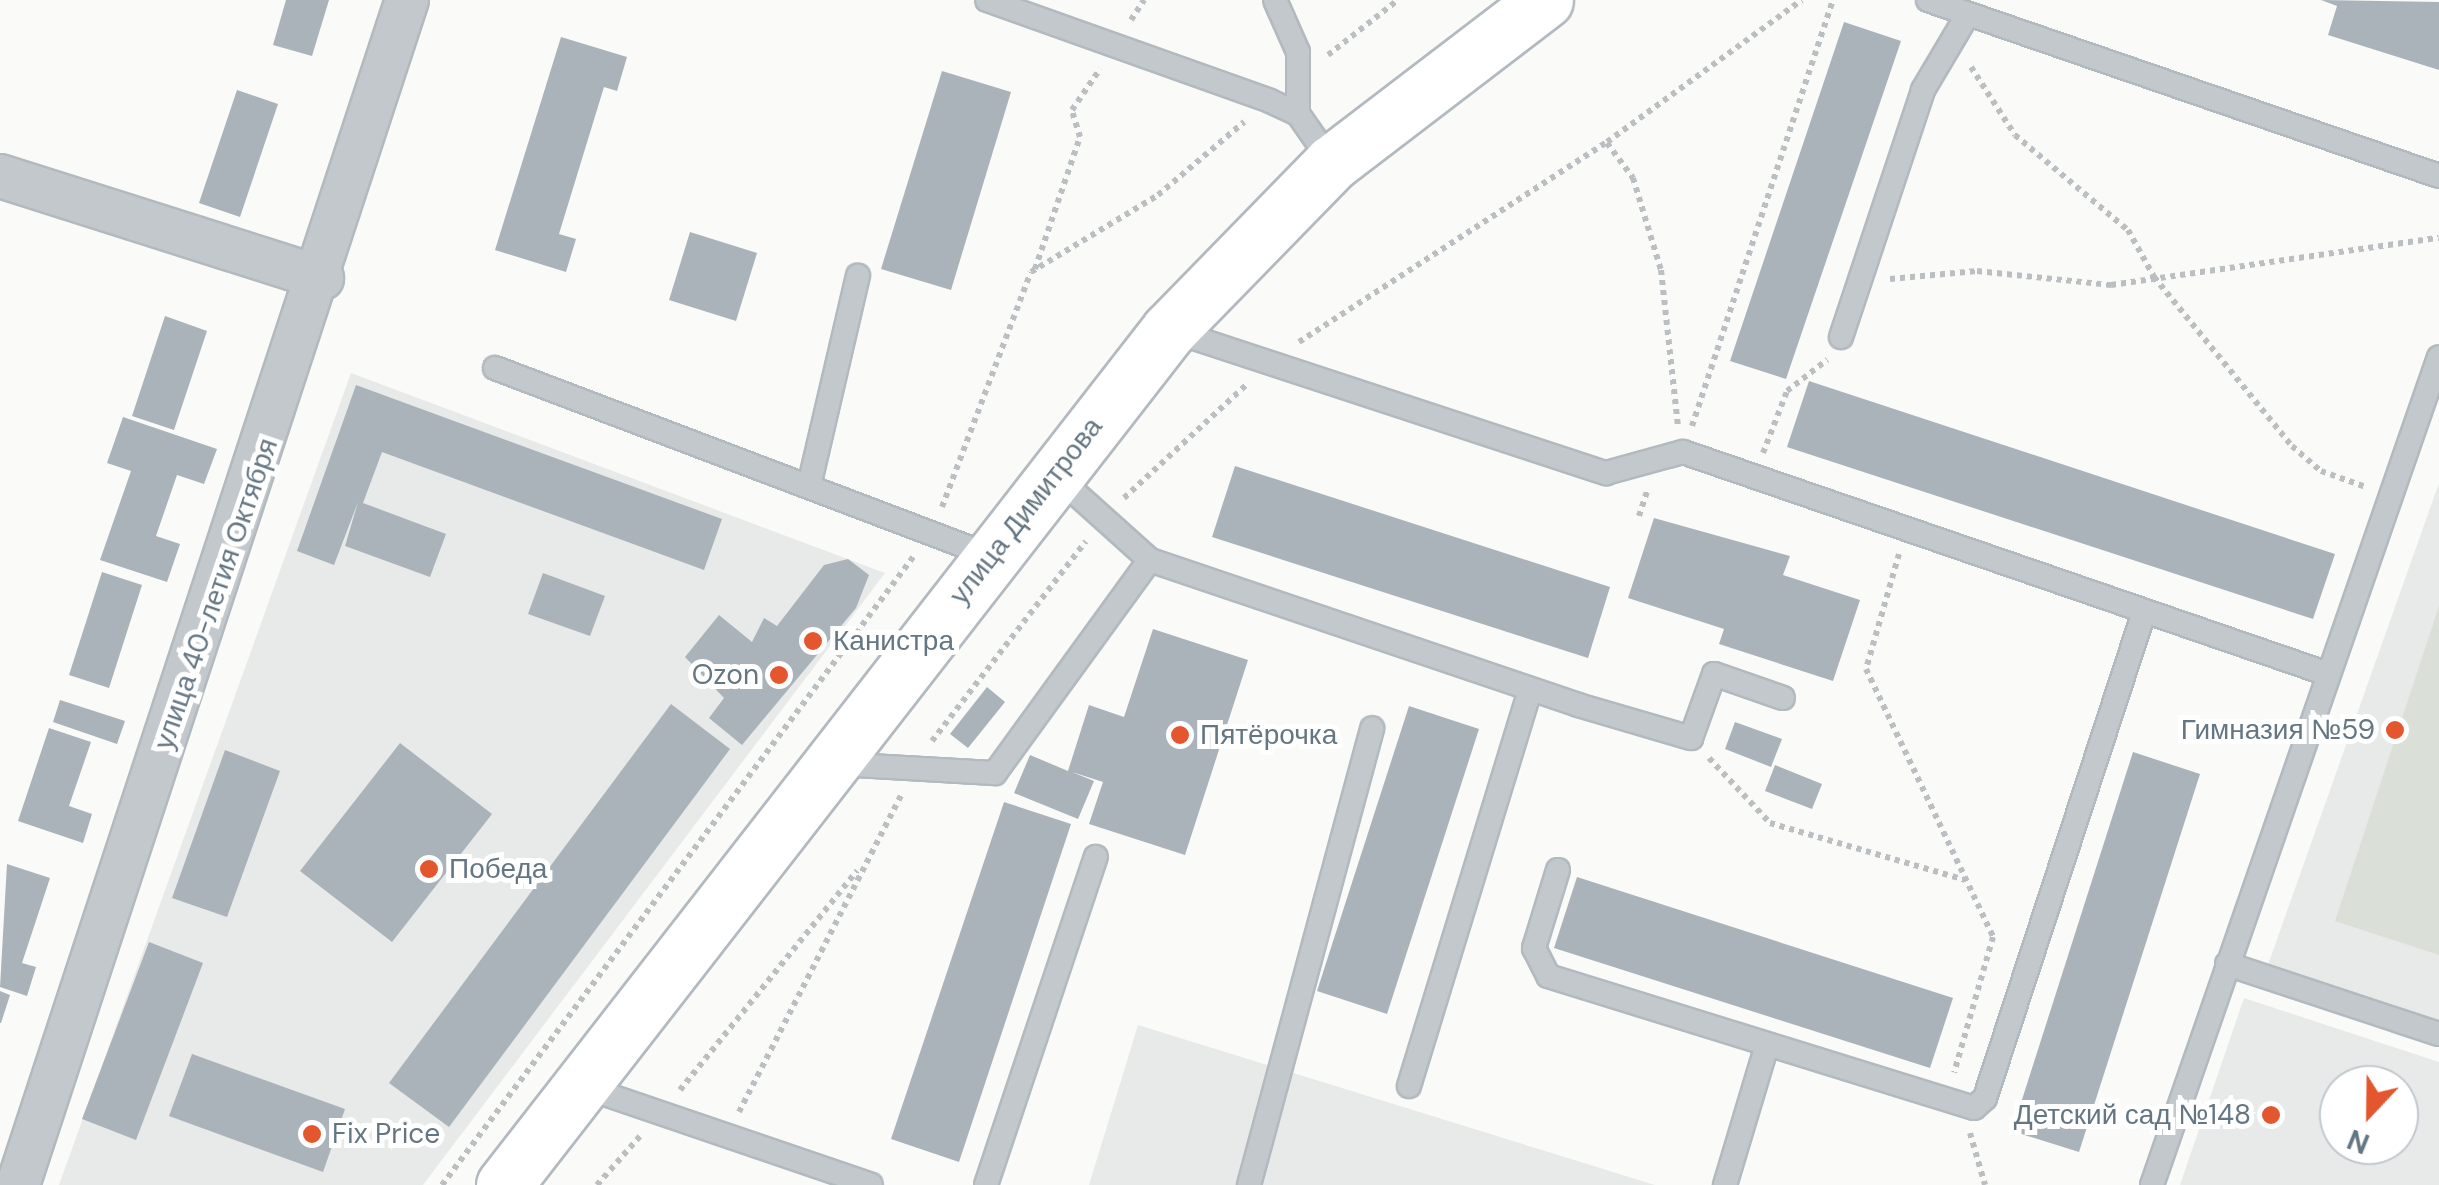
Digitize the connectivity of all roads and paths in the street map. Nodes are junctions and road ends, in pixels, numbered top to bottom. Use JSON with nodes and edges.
{"nodes":[{"id":1,"x":407,"y":0,"type":"edge"},
{"id":2,"x":987,"y":0,"type":"edge"},
{"id":3,"x":1275,"y":0,"type":"edge"},
{"id":4,"x":1398,"y":0,"type":"edge"},
{"id":5,"x":1546,"y":0,"type":"edge"},
{"id":6,"x":1833,"y":0,"type":"edge"},
{"id":7,"x":1928,"y":0,"type":"edge"},
{"id":8,"x":1968,"y":14,"type":"junction"},
{"id":9,"x":1956,"y":34,"type":"junction"},
{"id":10,"x":1300,"y":77,"type":"junction"},
{"id":11,"x":1270,"y":100,"type":"junction"},
{"id":12,"x":1072,"y":110,"type":"dead end"},
{"id":13,"x":1298,"y":114,"type":"junction"},
{"id":14,"x":1607,"y":142,"type":"dead end"},
{"id":15,"x":1332,"y":163,"type":"junction"},
{"id":16,"x":0,"y":176,"type":"edge"},
{"id":17,"x":2439,"y":176,"type":"edge"},
{"id":18,"x":2439,"y":238,"type":"edge"},
{"id":19,"x":1035,"y":269,"type":"junction"},
{"id":20,"x":1863,"y":272,"type":"junction"},
{"id":21,"x":858,"y":276,"type":"dead end"},
{"id":22,"x":322,"y":278,"type":"junction"},
{"id":23,"x":2154,"y":278,"type":"junction"},
{"id":24,"x":1170,"y":330,"type":"junction"},
{"id":25,"x":1841,"y":337,"type":"joint"},
{"id":26,"x":2439,"y":357,"type":"edge"},
{"id":27,"x":495,"y":368,"type":"dead end"},
{"id":28,"x":1683,"y":452,"type":"junction"},
{"id":29,"x":1054,"y":474,"type":"junction"},
{"id":30,"x":1754,"y":478,"type":"junction"},
{"id":31,"x":809,"y":486,"type":"junction"},
{"id":32,"x":2391,"y":495,"type":"junction"},
{"id":33,"x":1905,"y":532,"type":"junction"},
{"id":34,"x":931,"y":534,"type":"junction"},
{"id":35,"x":990,"y":556,"type":"junction"},
{"id":36,"x":1150,"y":560,"type":"junction"},
{"id":37,"x":2144,"y":612,"type":"junction"},
{"id":38,"x":2328,"y":674,"type":"junction"},
{"id":39,"x":1530,"y":690,"type":"junction"},
{"id":40,"x":1784,"y":698,"type":"dead end"},
{"id":41,"x":1372,"y":728,"type":"dead end"},
{"id":42,"x":1691,"y":738,"type":"junction"},
{"id":43,"x":830,"y":764,"type":"junction"},
{"id":44,"x":1096,"y":856,"type":"dead end"},
{"id":45,"x":865,"y":861,"type":"dead end"},
{"id":46,"x":1558,"y":870,"type":"dead end"},
{"id":47,"x":1966,"y":880,"type":"junction"},
{"id":48,"x":2227,"y":964,"type":"junction"},
{"id":49,"x":2439,"y":1034,"type":"edge"},
{"id":50,"x":1766,"y":1048,"type":"junction"},
{"id":51,"x":581,"y":1086,"type":"junction"},
{"id":52,"x":1410,"y":1086,"type":"dead end"},
{"id":53,"x":679,"y":1092,"type":"dead end"},
{"id":54,"x":1964,"y":1112,"type":"junction"},
{"id":55,"x":18,"y":1185,"type":"edge"},
{"id":56,"x":442,"y":1185,"type":"edge"},
{"id":57,"x":504,"y":1185,"type":"edge"},
{"id":58,"x":871,"y":1185,"type":"edge"},
{"id":59,"x":986,"y":1185,"type":"edge"},
{"id":60,"x":1249,"y":1185,"type":"edge"},
{"id":61,"x":1724,"y":1185,"type":"edge"},
{"id":62,"x":1984,"y":1185,"type":"edge"},
{"id":63,"x":2152,"y":1185,"type":"edge"}],
"edges":[{"from":1,"to":22,"type":"street","name":"улица 40-летия Октября"},
{"from":2,"to":11,"type":"lane"},
{"from":3,"to":10,"type":"lane"},
{"from":4,"to":10,"type":"path"},
{"from":5,"to":15,"type":"main road","name":"улица Димитрова"},
{"from":6,"to":28,"type":"path"},
{"from":7,"to":8,"type":"lane"},
{"from":8,"to":9,"type":"lane"},
{"from":8,"to":17,"type":"lane"},
{"from":9,"to":20,"type":"lane"},
{"from":9,"to":23,"type":"path"},
{"from":10,"to":13,"type":"lane"},
{"from":11,"to":13,"type":"lane"},
{"from":11,"to":19,"type":"path"},
{"from":12,"to":19,"type":"path"},
{"from":13,"to":15,"type":"lane"},
{"from":14,"to":28,"type":"path"},
{"from":15,"to":24,"type":"main road","name":"улица Димитрова"},
{"from":16,"to":22,"type":"street"},
{"from":18,"to":23,"type":"path"},
{"from":19,"to":34,"type":"path"},
{"from":20,"to":23,"type":"path"},
{"from":20,"to":25,"type":"lane"},
{"from":21,"to":31,"type":"lane"},
{"from":22,"to":55,"type":"street","name":"улица 40-летия Октября"},
{"from":23,"to":32,"type":"path"},
{"from":24,"to":28,"type":"lane"},
{"from":24,"to":29,"type":"main road","name":"улица Димитрова"},
{"from":25,"to":30,"type":"path"},
{"from":26,"to":32,"type":"lane"},
{"from":27,"to":31,"type":"lane"},
{"from":28,"to":30,"type":"lane"},
{"from":29,"to":35,"type":"main road","name":"улица Димитрова"},
{"from":29,"to":36,"type":"lane"},
{"from":30,"to":33,"type":"lane"},
{"from":31,"to":34,"type":"lane"},
{"from":32,"to":38,"type":"lane"},
{"from":33,"to":37,"type":"lane"},
{"from":33,"to":47,"type":"path"},
{"from":34,"to":35,"type":"lane"},
{"from":34,"to":56,"type":"path"},
{"from":35,"to":43,"type":"main road","name":"улица Димитрова"},
{"from":36,"to":39,"type":"lane"},
{"from":36,"to":43,"type":"lane"},
{"from":37,"to":38,"type":"lane"},
{"from":37,"to":54,"type":"lane"},
{"from":38,"to":48,"type":"lane"},
{"from":39,"to":42,"type":"lane"},
{"from":39,"to":52,"type":"lane"},
{"from":40,"to":42,"type":"lane"},
{"from":41,"to":60,"type":"lane"},
{"from":42,"to":47,"type":"path"},
{"from":43,"to":51,"type":"main road","name":"улица Димитрова"},
{"from":44,"to":59,"type":"lane"},
{"from":45,"to":53,"type":"path"},
{"from":46,"to":50,"type":"lane"},
{"from":47,"to":54,"type":"path"},
{"from":48,"to":49,"type":"lane"},
{"from":48,"to":63,"type":"lane"},
{"from":50,"to":54,"type":"lane"},
{"from":50,"to":61,"type":"lane"},
{"from":51,"to":57,"type":"main road","name":"улица Димитрова"},
{"from":51,"to":58,"type":"lane"},
{"from":54,"to":62,"type":"path"}]}
